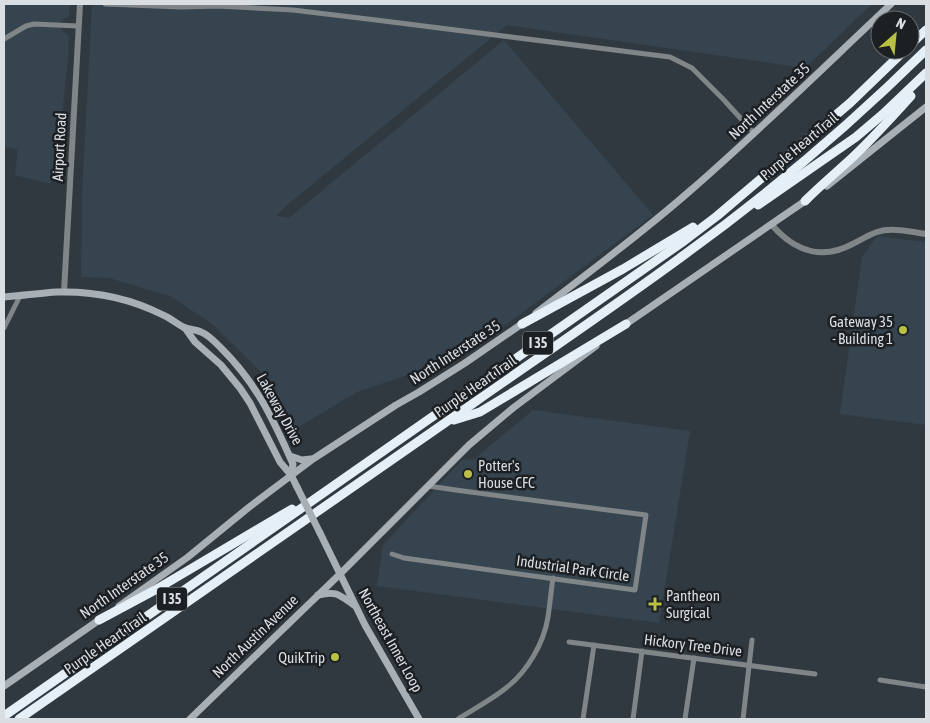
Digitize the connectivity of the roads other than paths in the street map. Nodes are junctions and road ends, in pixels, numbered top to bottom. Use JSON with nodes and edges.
{"nodes":[{"id":1,"x":80,"y":4,"type":"edge"},
{"id":2,"x":105,"y":4,"type":"edge"},
{"id":3,"x":891,"y":4,"type":"edge"},
{"id":4,"x":78,"y":26,"type":"junction"},
{"id":5,"x":4,"y":39,"type":"edge"},
{"id":6,"x":926,"y":50,"type":"edge"},
{"id":7,"x":894,"y":60,"type":"edge"},
{"id":8,"x":926,"y":73,"type":"edge"},
{"id":9,"x":926,"y":79,"type":"edge"},
{"id":10,"x":926,"y":107,"type":"edge"},
{"id":11,"x":754,"y":133,"type":"junction"},
{"id":12,"x":744,"y":192,"type":"junction"},
{"id":13,"x":805,"y":201,"type":"junction"},
{"id":14,"x":771,"y":224,"type":"junction"},
{"id":15,"x":722,"y":227,"type":"junction"},
{"id":16,"x":926,"y":234,"type":"edge"},
{"id":17,"x":64,"y":292,"type":"junction"},
{"id":18,"x":20,"y":296,"type":"junction"},
{"id":19,"x":4,"y":297,"type":"edge"},
{"id":20,"x":522,"y":324,"type":"junction"},
{"id":21,"x":626,"y":324,"type":"junction"},
{"id":22,"x":4,"y":328,"type":"edge"},
{"id":23,"x":185,"y":328,"type":"junction"},
{"id":24,"x":447,"y":422,"type":"junction"},
{"id":25,"x":290,"y":456,"type":"junction"},
{"id":26,"x":313,"y":459,"type":"junction"},
{"id":27,"x":292,"y":475,"type":"junction"},
{"id":28,"x":428,"y":486,"type":"junction"},
{"id":29,"x":328,"y":490,"type":"junction"},
{"id":30,"x":392,"y":554,"type":"dead end"},
{"id":31,"x":340,"y":574,"type":"junction"},
{"id":32,"x":553,"y":578,"type":"junction"},
{"id":33,"x":318,"y":595,"type":"junction"},
{"id":34,"x":356,"y":607,"type":"junction"},
{"id":35,"x":99,"y":620,"type":"junction"},
{"id":36,"x":752,"y":640,"type":"dead end"},
{"id":37,"x":569,"y":642,"type":"dead end"},
{"id":38,"x":594,"y":645,"type":"junction"},
{"id":39,"x":642,"y":651,"type":"junction"},
{"id":40,"x":694,"y":658,"type":"junction"},
{"id":41,"x":749,"y":665,"type":"junction"},
{"id":42,"x":815,"y":674,"type":"dead end"},
{"id":43,"x":880,"y":680,"type":"dead end"},
{"id":44,"x":4,"y":686,"type":"edge"},
{"id":45,"x":926,"y":687,"type":"edge"},
{"id":46,"x":4,"y":716,"type":"edge"},
{"id":47,"x":19,"y":719,"type":"edge"},
{"id":48,"x":190,"y":719,"type":"edge"},
{"id":49,"x":419,"y":719,"type":"edge"},
{"id":50,"x":458,"y":719,"type":"edge"},
{"id":51,"x":583,"y":719,"type":"edge"},
{"id":52,"x":632,"y":719,"type":"edge"},
{"id":53,"x":685,"y":719,"type":"edge"},
{"id":54,"x":743,"y":719,"type":"edge"}],
"edges":[{"from":1,"to":4,"type":"street","name":"Airport Road"},
{"from":2,"to":11,"type":"street"},
{"from":3,"to":11,"type":"main road","name":"North Interstate 35"},
{"from":4,"to":5,"type":"street"},
{"from":4,"to":17,"type":"street","name":"Airport Road"},
{"from":6,"to":15,"type":"highway","name":"Purple Heart Trail","number":"I 35"},
{"from":7,"to":12,"type":"highway","name":"Purple Heart Trail","number":"I 35"},
{"from":8,"to":15,"type":"highway"},
{"from":9,"to":13,"type":"highway"},
{"from":10,"to":13,"type":"main road"},
{"from":11,"to":20,"type":"main road","name":"North Interstate 35"},
{"from":12,"to":20,"type":"highway"},
{"from":12,"to":29,"type":"highway","name":"Purple Heart Trail","number":"I 35"},
{"from":13,"to":14,"type":"main road"},
{"from":14,"to":16,"type":"street"},
{"from":14,"to":21,"type":"main road"},
{"from":15,"to":24,"type":"highway","name":"Purple Heart Trail","number":"I 35"},
{"from":17,"to":18,"type":"main road","name":"Lakeway Drive"},
{"from":17,"to":23,"type":"main road","name":"Lakeway Drive"},
{"from":18,"to":19,"type":"main road","name":"Lakeway Drive"},
{"from":18,"to":22,"type":"street"},
{"from":20,"to":26,"type":"main road","name":"North Interstate 35"},
{"from":21,"to":24,"type":"highway"},
{"from":21,"to":28,"type":"main road"},
{"from":23,"to":25,"type":"main road","name":"Lakeway Drive"},
{"from":23,"to":27,"type":"main road","name":"Lakeway Drive"},
{"from":24,"to":47,"type":"highway","name":"Purple Heart Trail","number":"I 35"},
{"from":25,"to":26,"type":"main road"},
{"from":25,"to":27,"type":"main road","name":"Lakeway Drive"},
{"from":26,"to":27,"type":"main road","name":"North Interstate 35"},
{"from":27,"to":31,"type":"main road","name":"Lakeway Drive","bridge":true},
{"from":27,"to":35,"type":"main road","name":"North Interstate 35"},
{"from":28,"to":31,"type":"main road"},
{"from":28,"to":32,"type":"street","name":"Industrial Park Circle"},
{"from":29,"to":35,"type":"highway"},
{"from":29,"to":46,"type":"highway","name":"Purple Heart Trail","number":"I 35"},
{"from":30,"to":32,"type":"street","name":"Industrial Park Circle"},
{"from":31,"to":33,"type":"main road","name":"North Austin Avenue"},
{"from":31,"to":34,"type":"main road","name":"Northeast Inner Loop"},
{"from":32,"to":50,"type":"street"},
{"from":33,"to":34,"type":"main road"},
{"from":33,"to":48,"type":"main road","name":"North Austin Avenue"},
{"from":34,"to":49,"type":"main road","name":"Northeast Inner Loop"},
{"from":35,"to":44,"type":"main road","name":"North Interstate 35"},
{"from":36,"to":41,"type":"street"},
{"from":37,"to":38,"type":"street","name":"Hickory Tree Drive"},
{"from":38,"to":39,"type":"street","name":"Hickory Tree Drive"},
{"from":38,"to":51,"type":"street"},
{"from":39,"to":40,"type":"street","name":"Hickory Tree Drive"},
{"from":39,"to":52,"type":"street"},
{"from":40,"to":41,"type":"street","name":"Hickory Tree Drive"},
{"from":40,"to":53,"type":"street"},
{"from":41,"to":42,"type":"street","name":"Hickory Tree Drive"},
{"from":41,"to":54,"type":"street"},
{"from":43,"to":45,"type":"street"}]}
